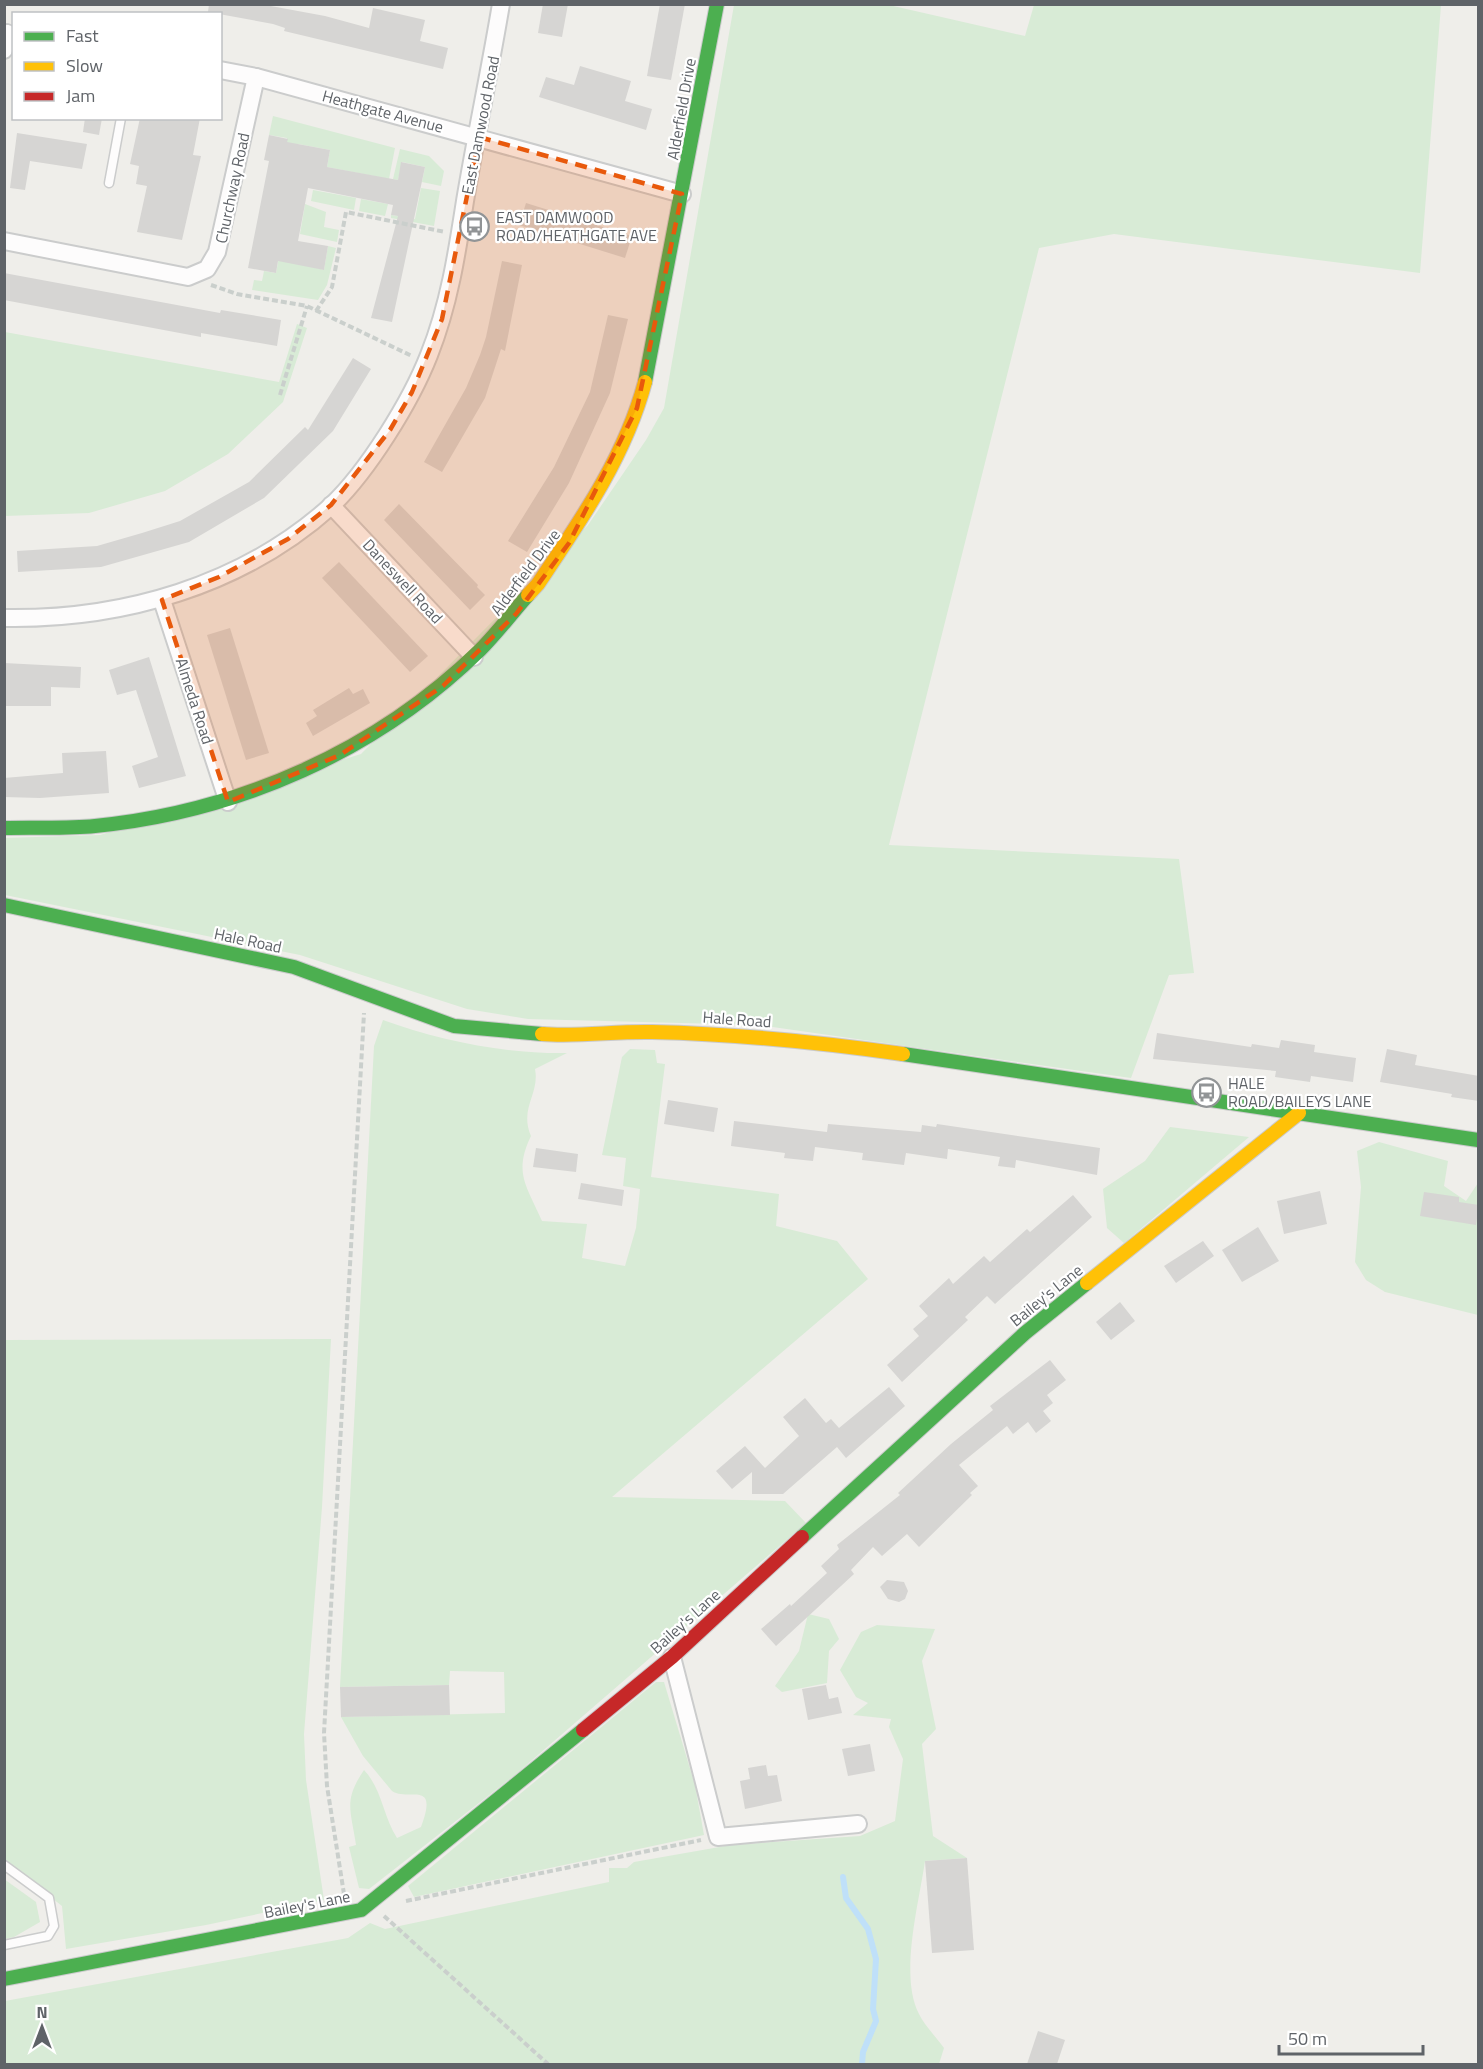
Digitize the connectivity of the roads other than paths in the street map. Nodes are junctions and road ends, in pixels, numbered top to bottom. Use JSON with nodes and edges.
{"nodes":[{"id":1,"x":501,"y":4,"type":"edge"},
{"id":2,"x":717,"y":4,"type":"edge"},
{"id":3,"x":8,"y":33,"type":"edge"},
{"id":4,"x":4,"y":50,"type":"edge"},
{"id":5,"x":222,"y":70,"type":"edge"},
{"id":6,"x":256,"y":76,"type":"junction"},
{"id":7,"x":121,"y":120,"type":"edge"},
{"id":8,"x":479,"y":137,"type":"junction"},
{"id":9,"x":109,"y":183,"type":"dead end"},
{"id":10,"x":682,"y":194,"type":"junction"},
{"id":11,"x":4,"y":241,"type":"edge"},
{"id":12,"x":332,"y":505,"type":"junction"},
{"id":13,"x":162,"y":600,"type":"junction"},
{"id":14,"x":4,"y":618,"type":"edge"},
{"id":15,"x":474,"y":657,"type":"junction"},
{"id":16,"x":228,"y":802,"type":"junction"},
{"id":17,"x":4,"y":828,"type":"edge"},
{"id":18,"x":4,"y":905,"type":"edge"},
{"id":19,"x":1299,"y":1113,"type":"junction"},
{"id":20,"x":1479,"y":1140,"type":"edge"},
{"id":21,"x":672,"y":1657,"type":"junction"},
{"id":22,"x":858,"y":1824,"type":"dead end"},
{"id":23,"x":4,"y":1865,"type":"edge"},
{"id":24,"x":4,"y":1945,"type":"edge"},
{"id":25,"x":4,"y":1979,"type":"edge"}],
"edges":[{"from":1,"to":8,"type":"street","name":"East Damwood Road"},
{"from":2,"to":10,"type":"street","name":"Alderfield Drive"},
{"from":3,"to":4,"type":"street"},
{"from":5,"to":6,"type":"street","name":"Heathgate Avenue"},
{"from":6,"to":8,"type":"street","name":"Heathgate Avenue"},
{"from":6,"to":11,"type":"street","name":"Churchway Road"},
{"from":7,"to":9,"type":"lane"},
{"from":8,"to":10,"type":"street","name":"Heathgate Avenue"},
{"from":8,"to":12,"type":"street","name":"East Damwood Road"},
{"from":10,"to":15,"type":"street","name":"Alderfield Drive"},
{"from":12,"to":13,"type":"street","name":"East Damwood Road"},
{"from":12,"to":15,"type":"street","name":"Daneswell Road"},
{"from":13,"to":14,"type":"street","name":"East Damwood Road"},
{"from":13,"to":16,"type":"street","name":"Almeda Road"},
{"from":15,"to":16,"type":"street","name":"Alderfield Drive"},
{"from":16,"to":17,"type":"street","name":"Alderfield Drive"},
{"from":18,"to":19,"type":"street","name":"Hale Road"},
{"from":19,"to":20,"type":"street","name":"Hale Road"},
{"from":19,"to":21,"type":"street","name":"Bailey's Lane"},
{"from":21,"to":22,"type":"street"},
{"from":21,"to":25,"type":"street","name":"Bailey's Lane"},
{"from":23,"to":24,"type":"lane"}]}
